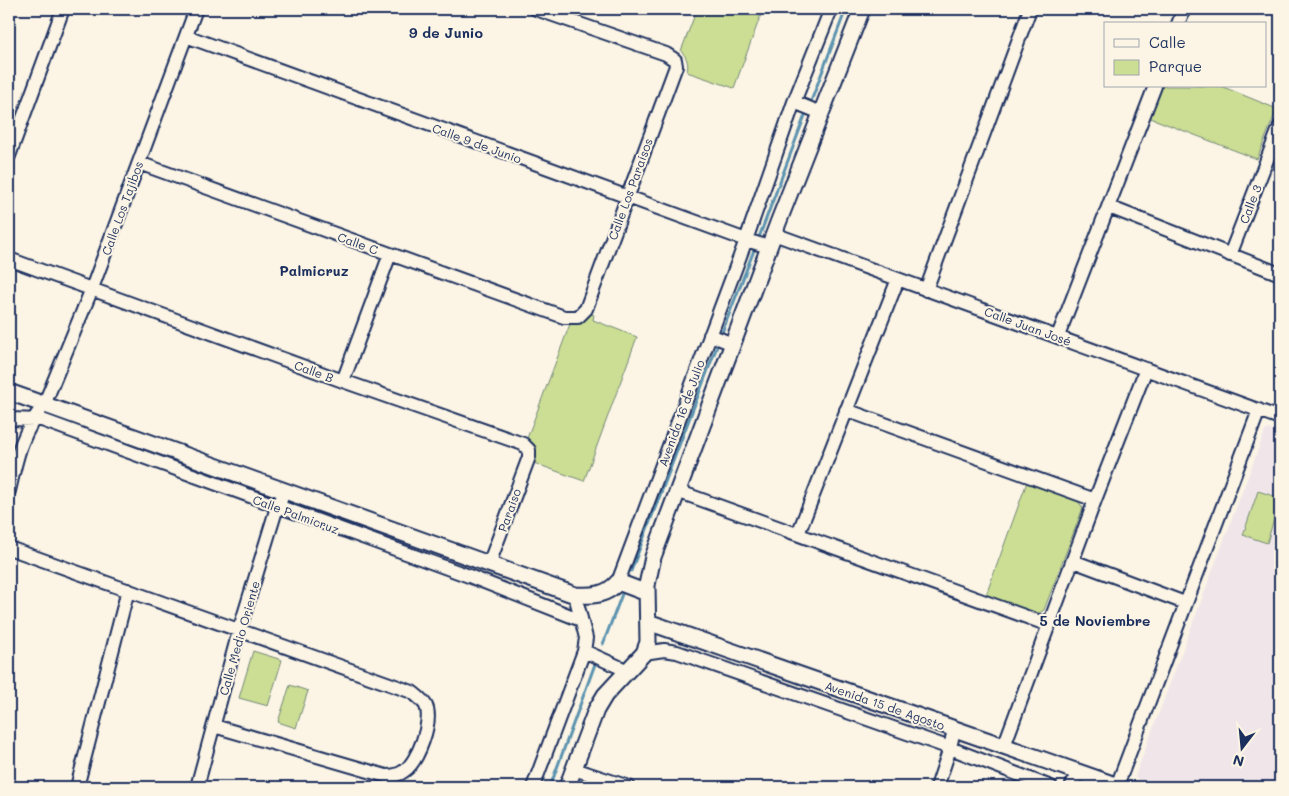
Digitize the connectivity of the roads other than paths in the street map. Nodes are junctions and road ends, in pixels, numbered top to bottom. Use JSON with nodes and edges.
{"nodes":[{"id":1,"x":63,"y":9,"type":"edge"},
{"id":2,"x":196,"y":9,"type":"edge"},
{"id":3,"x":536,"y":9,"type":"edge"},
{"id":4,"x":830,"y":9,"type":"edge"},
{"id":5,"x":862,"y":9,"type":"edge"},
{"id":6,"x":1030,"y":9,"type":"edge"},
{"id":7,"x":1184,"y":9,"type":"edge"},
{"id":8,"x":1179,"y":22,"type":"edge"},
{"id":9,"x":186,"y":36,"type":"junction"},
{"id":10,"x":1154,"y":88,"type":"edge"},
{"id":11,"x":808,"y":107,"type":"junction"},
{"id":12,"x":1280,"y":126,"type":"edge"},
{"id":13,"x":1277,"y":142,"type":"edge"},
{"id":14,"x":9,"y":156,"type":"edge"},
{"id":15,"x":139,"y":164,"type":"junction"},
{"id":16,"x":628,"y":196,"type":"junction"},
{"id":17,"x":1109,"y":208,"type":"junction"},
{"id":18,"x":761,"y":242,"type":"junction"},
{"id":19,"x":390,"y":254,"type":"junction"},
{"id":20,"x":1230,"y":255,"type":"junction"},
{"id":21,"x":9,"y":259,"type":"edge"},
{"id":22,"x":1280,"y":274,"type":"edge"},
{"id":23,"x":898,"y":280,"type":"junction"},
{"id":24,"x":926,"y":290,"type":"junction"},
{"id":25,"x":91,"y":291,"type":"junction"},
{"id":26,"x":578,"y":317,"type":"joint"},
{"id":27,"x":712,"y":336,"type":"junction"},
{"id":28,"x":1058,"y":336,"type":"junction"},
{"id":29,"x":730,"y":343,"type":"junction"},
{"id":30,"x":1146,"y":369,"type":"junction"},
{"id":31,"x":343,"y":381,"type":"junction"},
{"id":32,"x":9,"y":392,"type":"edge"},
{"id":33,"x":44,"y":405,"type":"junction"},
{"id":34,"x":846,"y":410,"type":"junction"},
{"id":35,"x":1259,"y":410,"type":"junction"},
{"id":36,"x":9,"y":418,"type":"edge"},
{"id":37,"x":1280,"y":418,"type":"edge"},
{"id":38,"x":32,"y":420,"type":"junction"},
{"id":39,"x":528,"y":457,"type":"joint"},
{"id":40,"x":9,"y":490,"type":"edge"},
{"id":41,"x":286,"y":491,"type":"junction"},
{"id":42,"x":677,"y":491,"type":"junction"},
{"id":43,"x":1095,"y":500,"type":"junction"},
{"id":44,"x":277,"y":507,"type":"junction"},
{"id":45,"x":798,"y":534,"type":"junction"},
{"id":46,"x":9,"y":548,"type":"edge"},
{"id":47,"x":1073,"y":561,"type":"junction"},
{"id":48,"x":489,"y":564,"type":"junction"},
{"id":49,"x":630,"y":587,"type":"junction"},
{"id":50,"x":128,"y":590,"type":"junction"},
{"id":51,"x":575,"y":595,"type":"junction"},
{"id":52,"x":1186,"y":603,"type":"junction"},
{"id":53,"x":581,"y":620,"type":"junction"},
{"id":54,"x":648,"y":622,"type":"junction"},
{"id":55,"x":1049,"y":625,"type":"junction"},
{"id":56,"x":239,"y":631,"type":"junction"},
{"id":57,"x":644,"y":652,"type":"junction"},
{"id":58,"x":588,"y":653,"type":"junction"},
{"id":59,"x":628,"y":671,"type":"junction"},
{"id":60,"x":214,"y":726,"type":"junction"},
{"id":61,"x":954,"y":729,"type":"junction"},
{"id":62,"x":1004,"y":746,"type":"junction"},
{"id":63,"x":950,"y":748,"type":"junction"},
{"id":64,"x":574,"y":769,"type":"junction"},
{"id":65,"x":1078,"y":772,"type":"junction"},
{"id":66,"x":78,"y":787,"type":"edge"},
{"id":67,"x":197,"y":787,"type":"edge"},
{"id":68,"x":533,"y":787,"type":"edge"},
{"id":69,"x":567,"y":787,"type":"edge"},
{"id":70,"x":630,"y":787,"type":"edge"},
{"id":71,"x":937,"y":787,"type":"edge"},
{"id":72,"x":1051,"y":787,"type":"edge"},
{"id":73,"x":1071,"y":787,"type":"edge"},
{"id":74,"x":1119,"y":787,"type":"edge"}],
"edges":[{"from":1,"to":14,"type":"street"},
{"from":2,"to":9,"type":"street","name":"Calle Los Tajibos"},
{"from":3,"to":16,"type":"street","name":"Calle Los Paraísos"},
{"from":4,"to":11,"type":"street","name":"Avenida 16 de Julio"},
{"from":5,"to":11,"type":"street","name":"Avenida 16 de Julio"},
{"from":6,"to":24,"type":"street"},
{"from":7,"to":8,"type":"street"},
{"from":9,"to":15,"type":"street","name":"Calle Los Tajibos"},
{"from":9,"to":16,"type":"street","name":"Calle 9 de Junio"},
{"from":10,"to":17,"type":"street"},
{"from":11,"to":18,"type":"street","name":"Avenida 16 de Julio"},
{"from":11,"to":18,"type":"street","name":"Avenida 16 de Julio"},
{"from":12,"to":13,"type":"street","name":"Calle 3"},
{"from":13,"to":20,"type":"street","name":"Calle 3"},
{"from":15,"to":19,"type":"street","name":"Calle C"},
{"from":15,"to":25,"type":"street","name":"Calle Los Tajibos"},
{"from":16,"to":18,"type":"street","name":"Calle 9 de Junio"},
{"from":16,"to":26,"type":"street","name":"Calle Los Paraísos"},
{"from":17,"to":20,"type":"street"},
{"from":17,"to":28,"type":"street"},
{"from":18,"to":23,"type":"street","name":"Calle Juan José"},
{"from":18,"to":27,"type":"street","name":"Avenida 16 de Julio"},
{"from":18,"to":29,"type":"street","name":"Avenida 16 de Julio"},
{"from":19,"to":26,"type":"street","name":"Calle C"},
{"from":19,"to":31,"type":"street"},
{"from":20,"to":22,"type":"street"},
{"from":21,"to":25,"type":"street","name":"Calle B"},
{"from":23,"to":24,"type":"street","name":"Calle Juan José"},
{"from":23,"to":34,"type":"street"},
{"from":24,"to":28,"type":"street","name":"Calle Juan José"},
{"from":25,"to":31,"type":"street","name":"Calle B"},
{"from":25,"to":33,"type":"street","name":"Calle Los Tajibos"},
{"from":27,"to":29,"type":"street"},
{"from":27,"to":49,"type":"street","name":"Avenida 16 de Julio"},
{"from":28,"to":30,"type":"street","name":"Calle Juan José"},
{"from":29,"to":42,"type":"street","name":"Avenida 16 de Julio"},
{"from":30,"to":35,"type":"street","name":"Calle Juan José"},
{"from":30,"to":43,"type":"street"},
{"from":31,"to":39,"type":"street","name":"Calle B"},
{"from":32,"to":33,"type":"street","name":"Calle Palmicruz"},
{"from":33,"to":38,"type":"street","name":"Calle Los Tajibos"},
{"from":33,"to":41,"type":"street","name":"Calle Palmicruz"},
{"from":34,"to":43,"type":"street"},
{"from":34,"to":45,"type":"street"},
{"from":35,"to":37,"type":"street","name":"Calle Juan José"},
{"from":35,"to":52,"type":"street"},
{"from":36,"to":38,"type":"street","name":"Calle Palmicruz"},
{"from":38,"to":40,"type":"street","name":"Calle Los Tajibos"},
{"from":38,"to":44,"type":"street","name":"Calle Palmicruz"},
{"from":39,"to":48,"type":"street","name":"Paraiso"},
{"from":41,"to":44,"type":"street","name":"Calle Medio Oriente"},
{"from":41,"to":48,"type":"street","name":"Calle Palmicruz"},
{"from":42,"to":45,"type":"street"},
{"from":42,"to":49,"type":"street","name":"Avenida 16 de Julio"},
{"from":43,"to":47,"type":"street"},
{"from":44,"to":53,"type":"street","name":"Calle Palmicruz"},
{"from":44,"to":56,"type":"street","name":"Calle Medio Oriente"},
{"from":45,"to":55,"type":"street"},
{"from":46,"to":50,"type":"street"},
{"from":47,"to":52,"type":"street"},
{"from":47,"to":55,"type":"street"},
{"from":48,"to":51,"type":"street","name":"Calle Palmicruz"},
{"from":49,"to":51,"type":"street"},
{"from":49,"to":54,"type":"street","name":"Avenida 16 de Julio"},
{"from":50,"to":56,"type":"street"},
{"from":50,"to":66,"type":"street"},
{"from":51,"to":53,"type":"street"},
{"from":52,"to":74,"type":"street"},
{"from":53,"to":58,"type":"street"},
{"from":54,"to":57,"type":"street","name":"Avenida 16 de Julio"},
{"from":54,"to":61,"type":"street","name":"Avenida 15 de Agosto"},
{"from":55,"to":62,"type":"street"},
{"from":56,"to":60,"type":"street","name":"Calle Medio Oriente"},
{"from":56,"to":60,"type":"street"},
{"from":57,"to":59,"type":"street"},
{"from":57,"to":63,"type":"street","name":"Avenida 15 de Agosto"},
{"from":58,"to":59,"type":"street"},
{"from":58,"to":68,"type":"street"},
{"from":59,"to":64,"type":"street"},
{"from":60,"to":67,"type":"street","name":"Calle Medio Oriente"},
{"from":61,"to":62,"type":"street","name":"Avenida 15 de Agosto"},
{"from":61,"to":63,"type":"street"},
{"from":62,"to":65,"type":"street","name":"Avenida 15 de Agosto"},
{"from":63,"to":71,"type":"street"},
{"from":63,"to":72,"type":"street","name":"Avenida 15 de Agosto"},
{"from":64,"to":69,"type":"street"},
{"from":64,"to":70,"type":"street"},
{"from":65,"to":73,"type":"street"},
{"from":65,"to":74,"type":"street","name":"Avenida 15 de Agosto"}]}
